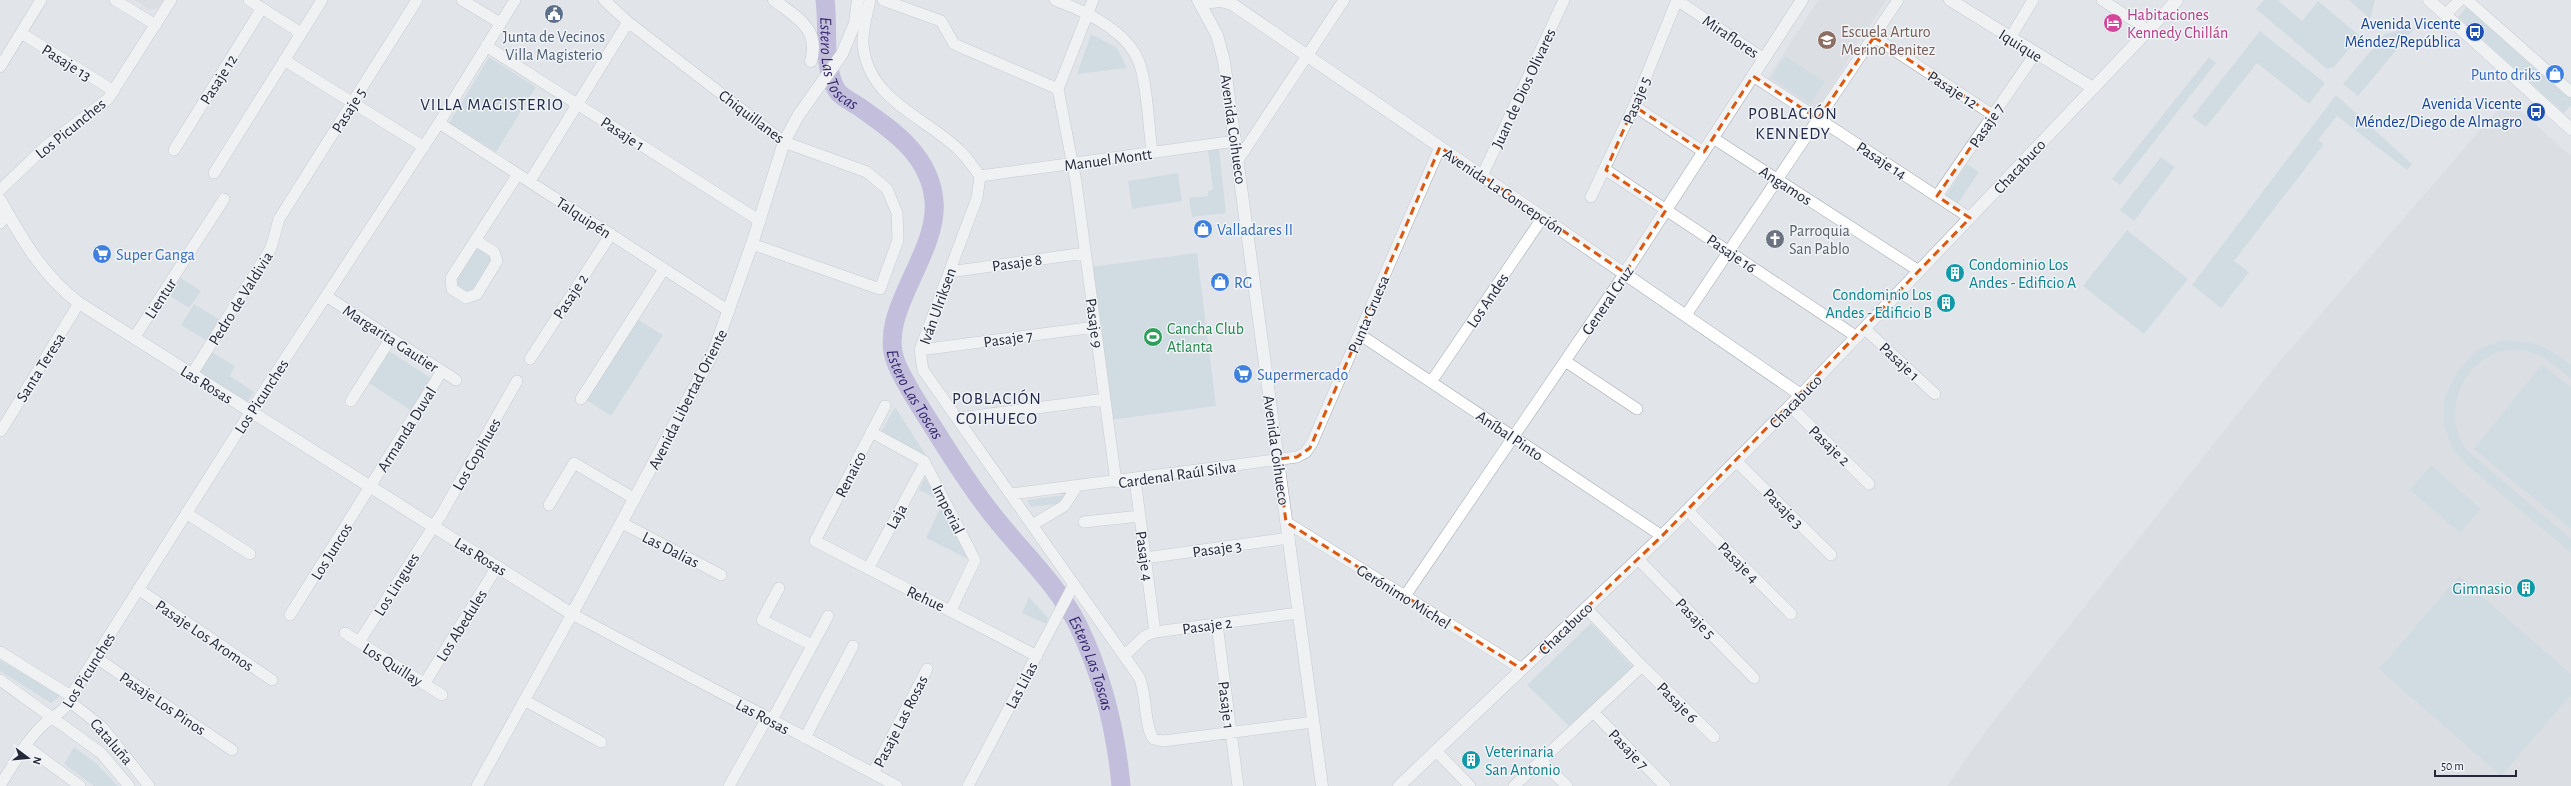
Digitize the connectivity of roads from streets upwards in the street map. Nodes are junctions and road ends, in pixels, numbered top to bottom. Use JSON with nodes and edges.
{"nodes":[{"id":1,"x":41,"y":0,"type":"edge"},
{"id":2,"x":115,"y":0,"type":"edge"},
{"id":3,"x":171,"y":0,"type":"edge"},
{"id":4,"x":249,"y":0,"type":"edge"},
{"id":5,"x":322,"y":0,"type":"edge"},
{"id":6,"x":416,"y":0,"type":"edge"},
{"id":7,"x":462,"y":0,"type":"edge"},
{"id":8,"x":514,"y":0,"type":"edge"},
{"id":9,"x":604,"y":0,"type":"edge"},
{"id":10,"x":774,"y":0,"type":"edge"},
{"id":11,"x":858,"y":0,"type":"edge"},
{"id":12,"x":870,"y":0,"type":"edge"},
{"id":13,"x":883,"y":0,"type":"edge"},
{"id":14,"x":1055,"y":0,"type":"edge"},
{"id":15,"x":1093,"y":0,"type":"edge"},
{"id":16,"x":1344,"y":0,"type":"edge"},
{"id":17,"x":1564,"y":0,"type":"edge"},
{"id":18,"x":1677,"y":0,"type":"edge"},
{"id":19,"x":1802,"y":0,"type":"edge"},
{"id":20,"x":1898,"y":0,"type":"edge"},
{"id":21,"x":1950,"y":0,"type":"edge"},
{"id":22,"x":2033,"y":0,"type":"edge"},
{"id":23,"x":2102,"y":0,"type":"edge"},
{"id":24,"x":2177,"y":0,"type":"edge"},
{"id":25,"x":2429,"y":0,"type":"edge"},
{"id":26,"x":2460,"y":0,"type":"edge"},
{"id":27,"x":2467,"y":0,"type":"edge"},
{"id":28,"x":1199,"y":2,"type":"edge"},
{"id":29,"x":262,"y":8,"type":"junction"},
{"id":30,"x":1088,"y":12,"type":"junction"},
{"id":31,"x":2445,"y":15,"type":"junction"},
{"id":32,"x":628,"y":22,"type":"junction"},
{"id":33,"x":500,"y":23,"type":"junction"},
{"id":34,"x":156,"y":25,"type":"junction"},
{"id":35,"x":2148,"y":30,"type":"junction"},
{"id":36,"x":21,"y":33,"type":"junction"},
{"id":37,"x":301,"y":33,"type":"junction"},
{"id":38,"x":1874,"y":37,"type":"junction"},
{"id":39,"x":2010,"y":38,"type":"junction"},
{"id":40,"x":486,"y":46,"type":"junction"},
{"id":41,"x":2035,"y":54,"type":"junction"},
{"id":42,"x":1308,"y":56,"type":"junction"},
{"id":43,"x":1764,"y":59,"type":"junction"},
{"id":44,"x":284,"y":60,"type":"junction"},
{"id":45,"x":811,"y":61,"type":"dead end"},
{"id":46,"x":0,"y":67,"type":"edge"},
{"id":47,"x":1753,"y":76,"type":"junction"},
{"id":48,"x":1058,"y":88,"type":"junction"},
{"id":49,"x":2093,"y":88,"type":"junction"},
{"id":50,"x":114,"y":91,"type":"junction"},
{"id":51,"x":2571,"y":92,"type":"edge"},
{"id":52,"x":352,"y":102,"type":"junction"},
{"id":53,"x":578,"y":104,"type":"junction"},
{"id":54,"x":1634,"y":106,"type":"junction"},
{"id":55,"x":1993,"y":115,"type":"junction"},
{"id":56,"x":1818,"y":119,"type":"junction"},
{"id":57,"x":439,"y":123,"type":"junction"},
{"id":58,"x":2569,"y":124,"type":"edge"},
{"id":59,"x":1713,"y":138,"type":"junction"},
{"id":60,"x":1236,"y":141,"type":"junction"},
{"id":61,"x":784,"y":142,"type":"junction"},
{"id":62,"x":424,"y":147,"type":"junction"},
{"id":63,"x":1440,"y":148,"type":"junction"},
{"id":64,"x":174,"y":150,"type":"dead end"},
{"id":65,"x":1704,"y":152,"type":"junction"},
{"id":66,"x":1152,"y":153,"type":"junction"},
{"id":67,"x":1238,"y":160,"type":"junction"},
{"id":68,"x":1071,"y":164,"type":"junction"},
{"id":69,"x":1606,"y":170,"type":"junction"},
{"id":70,"x":214,"y":173,"type":"dead end"},
{"id":71,"x":518,"y":174,"type":"junction"},
{"id":72,"x":980,"y":176,"type":"junction"},
{"id":73,"x":1482,"y":176,"type":"junction"},
{"id":74,"x":1778,"y":180,"type":"junction"},
{"id":75,"x":530,"y":181,"type":"junction"},
{"id":76,"x":0,"y":190,"type":"edge"},
{"id":77,"x":1937,"y":196,"type":"junction"},
{"id":78,"x":1591,"y":198,"type":"dead end"},
{"id":79,"x":224,"y":199,"type":"dead end"},
{"id":80,"x":0,"y":200,"type":"edge"},
{"id":81,"x":1666,"y":210,"type":"junction"},
{"id":82,"x":7,"y":213,"type":"junction"},
{"id":83,"x":1543,"y":217,"type":"junction"},
{"id":84,"x":1970,"y":218,"type":"junction"},
{"id":85,"x":279,"y":219,"type":"joint"},
{"id":86,"x":760,"y":221,"type":"junction"},
{"id":87,"x":0,"y":223,"type":"edge"},
{"id":88,"x":611,"y":234,"type":"junction"},
{"id":89,"x":475,"y":240,"type":"junction"},
{"id":90,"x":752,"y":244,"type":"junction"},
{"id":91,"x":1729,"y":251,"type":"junction"},
{"id":92,"x":1085,"y":253,"type":"junction"},
{"id":93,"x":664,"y":268,"type":"junction"},
{"id":94,"x":1919,"y":271,"type":"junction"},
{"id":95,"x":949,"y":272,"type":"junction"},
{"id":96,"x":1626,"y":273,"type":"junction"},
{"id":97,"x":326,"y":296,"type":"junction"},
{"id":98,"x":80,"y":303,"type":"junction"},
{"id":99,"x":729,"y":311,"type":"junction"},
{"id":100,"x":1686,"y":315,"type":"junction"},
{"id":101,"x":1095,"y":326,"type":"junction"},
{"id":102,"x":1861,"y":333,"type":"junction"},
{"id":103,"x":1359,"y":334,"type":"junction"},
{"id":104,"x":134,"y":338,"type":"junction"},
{"id":105,"x":391,"y":338,"type":"junction"},
{"id":106,"x":920,"y":350,"type":"junction"},
{"id":107,"x":530,"y":359,"type":"dead end"},
{"id":108,"x":1566,"y":361,"type":"junction"},
{"id":109,"x":442,"y":371,"type":"junction"},
{"id":110,"x":192,"y":374,"type":"junction"},
{"id":111,"x":456,"y":380,"type":"dead end"},
{"id":112,"x":517,"y":381,"type":"dead end"},
{"id":113,"x":1431,"y":382,"type":"junction"},
{"id":114,"x":1935,"y":394,"type":"dead end"},
{"id":115,"x":1801,"y":395,"type":"junction"},
{"id":116,"x":581,"y":399,"type":"dead end"},
{"id":117,"x":1105,"y":399,"type":"junction"},
{"id":118,"x":351,"y":401,"type":"dead end"},
{"id":119,"x":885,"y":406,"type":"dead end"},
{"id":120,"x":1790,"y":406,"type":"junction"},
{"id":121,"x":1637,"y":410,"type":"dead end"},
{"id":122,"x":251,"y":411,"type":"junction"},
{"id":123,"x":959,"y":418,"type":"junction"},
{"id":124,"x":1,"y":431,"type":"edge"},
{"id":125,"x":871,"y":432,"type":"junction"},
{"id":126,"x":1513,"y":437,"type":"junction"},
{"id":127,"x":1278,"y":460,"type":"junction"},
{"id":128,"x":1736,"y":461,"type":"junction"},
{"id":129,"x":925,"y":463,"type":"junction"},
{"id":130,"x":1135,"y":480,"type":"junction"},
{"id":131,"x":1116,"y":482,"type":"junction"},
{"id":132,"x":1869,"y":484,"type":"dead end"},
{"id":133,"x":370,"y":487,"type":"junction"},
{"id":134,"x":1076,"y":488,"type":"junction"},
{"id":135,"x":1011,"y":494,"type":"junction"},
{"id":136,"x":635,"y":499,"type":"junction"},
{"id":137,"x":549,"y":505,"type":"dead end"},
{"id":138,"x":1687,"y":510,"type":"junction"},
{"id":139,"x":186,"y":513,"type":"junction"},
{"id":140,"x":1140,"y":516,"type":"junction"},
{"id":141,"x":1084,"y":522,"type":"dead end"},
{"id":142,"x":1286,"y":522,"type":"junction"},
{"id":143,"x":622,"y":524,"type":"junction"},
{"id":144,"x":1032,"y":525,"type":"junction"},
{"id":145,"x":433,"y":526,"type":"junction"},
{"id":146,"x":1662,"y":536,"type":"junction"},
{"id":147,"x":1289,"y":538,"type":"junction"},
{"id":148,"x":815,"y":541,"type":"joint"},
{"id":149,"x":250,"y":554,"type":"dead end"},
{"id":150,"x":1832,"y":556,"type":"dead end"},
{"id":151,"x":1145,"y":558,"type":"junction"},
{"id":152,"x":1638,"y":559,"type":"junction"},
{"id":153,"x":497,"y":566,"type":"junction"},
{"id":154,"x":868,"y":569,"type":"junction"},
{"id":155,"x":721,"y":575,"type":"dead end"},
{"id":156,"x":1074,"y":584,"type":"junction"},
{"id":157,"x":779,"y":588,"type":"dead end"},
{"id":158,"x":138,"y":590,"type":"junction"},
{"id":159,"x":1405,"y":596,"type":"junction"},
{"id":160,"x":1586,"y":608,"type":"junction"},
{"id":161,"x":951,"y":610,"type":"junction"},
{"id":162,"x":1298,"y":613,"type":"junction"},
{"id":163,"x":572,"y":614,"type":"junction"},
{"id":164,"x":1791,"y":614,"type":"dead end"},
{"id":165,"x":290,"y":615,"type":"dead end"},
{"id":166,"x":828,"y":616,"type":"dead end"},
{"id":167,"x":1217,"y":624,"type":"junction"},
{"id":168,"x":1155,"y":632,"type":"junction"},
{"id":169,"x":345,"y":633,"type":"dead end"},
{"id":170,"x":359,"y":642,"type":"junction"},
{"id":171,"x":812,"y":645,"type":"junction"},
{"id":172,"x":853,"y":646,"type":"dead end"},
{"id":173,"x":0,"y":652,"type":"edge"},
{"id":174,"x":1037,"y":656,"type":"junction"},
{"id":175,"x":1124,"y":656,"type":"junction"},
{"id":176,"x":95,"y":657,"type":"junction"},
{"id":177,"x":1642,"y":666,"type":"junction"},
{"id":178,"x":927,"y":669,"type":"dead end"},
{"id":179,"x":1522,"y":669,"type":"junction"},
{"id":180,"x":1754,"y":678,"type":"dead end"},
{"id":181,"x":0,"y":680,"type":"edge"},
{"id":182,"x":272,"y":680,"type":"dead end"},
{"id":183,"x":424,"y":684,"type":"junction"},
{"id":184,"x":442,"y":695,"type":"dead end"},
{"id":185,"x":70,"y":698,"type":"junction"},
{"id":186,"x":524,"y":700,"type":"junction"},
{"id":187,"x":1593,"y":712,"type":"junction"},
{"id":188,"x":54,"y":717,"type":"junction"},
{"id":189,"x":769,"y":719,"type":"junction"},
{"id":190,"x":1313,"y":722,"type":"junction"},
{"id":191,"x":1231,"y":733,"type":"junction"},
{"id":192,"x":805,"y":738,"type":"junction"},
{"id":193,"x":1714,"y":738,"type":"dead end"},
{"id":194,"x":601,"y":742,"type":"dead end"},
{"id":195,"x":27,"y":747,"type":"junction"},
{"id":196,"x":232,"y":750,"type":"dead end"},
{"id":197,"x":1436,"y":751,"type":"junction"},
{"id":198,"x":1541,"y":761,"type":"junction"},
{"id":199,"x":873,"y":773,"type":"junction"},
{"id":200,"x":0,"y":785,"type":"edge"},
{"id":201,"x":80,"y":786,"type":"edge"},
{"id":202,"x":130,"y":786,"type":"edge"},
{"id":203,"x":149,"y":786,"type":"edge"},
{"id":204,"x":477,"y":786,"type":"edge"},
{"id":205,"x":729,"y":786,"type":"edge"},
{"id":206,"x":897,"y":786,"type":"edge"},
{"id":207,"x":968,"y":786,"type":"edge"},
{"id":208,"x":1238,"y":786,"type":"edge"},
{"id":209,"x":1322,"y":786,"type":"edge"},
{"id":210,"x":1398,"y":786,"type":"edge"},
{"id":211,"x":1470,"y":786,"type":"edge"},
{"id":212,"x":1514,"y":786,"type":"edge"},
{"id":213,"x":1567,"y":786,"type":"edge"},
{"id":214,"x":1666,"y":786,"type":"edge"}],
"edges":[{"from":1,"to":36,"type":"street"},
{"from":2,"to":34,"type":"street"},
{"from":3,"to":34,"type":"street","name":"Los Picunches"},
{"from":4,"to":29,"type":"street"},
{"from":5,"to":37,"type":"street"},
{"from":6,"to":52,"type":"street","name":"Pasaje 5"},
{"from":7,"to":33,"type":"street"},
{"from":8,"to":33,"type":"street","name":"Los Picunches"},
{"from":9,"to":32,"type":"street","name":"Chiquillanes"},
{"from":10,"to":45,"type":"street"},
{"from":11,"to":61,"type":"street","name":"Avenida Libertad Oriente"},
{"from":12,"to":72,"type":"street"},
{"from":13,"to":48,"type":"street"},
{"from":14,"to":30,"type":"street"},
{"from":15,"to":30,"type":"street"},
{"from":16,"to":42,"type":"street"},
{"from":17,"to":73,"type":"street","name":"Juan de Dios Olivares"},
{"from":18,"to":43,"type":"street","name":"Miraflores"},
{"from":18,"to":54,"type":"street","name":"Pasaje 5"},
{"from":19,"to":43,"type":"street","name":"General Cruz"},
{"from":20,"to":38,"type":"street"},
{"from":21,"to":39,"type":"street","name":"Iquique"},
{"from":22,"to":39,"type":"street"},
{"from":23,"to":35,"type":"street"},
{"from":24,"to":35,"type":"street","name":"Chacabuco"},
{"from":25,"to":31,"type":"street"},
{"from":26,"to":31,"type":"street"},
{"from":27,"to":51,"type":"street"},
{"from":28,"to":42,"type":"street","name":"Avenida La Concepción"},
{"from":28,"to":60,"type":"street","name":"Avenida Coihueco"},
{"from":29,"to":37,"type":"street"},
{"from":29,"to":64,"type":"street","name":"Pasaje 12"},
{"from":30,"to":48,"type":"street"},
{"from":30,"to":66,"type":"street"},
{"from":31,"to":58,"type":"street"},
{"from":32,"to":53,"type":"street"},
{"from":32,"to":61,"type":"street","name":"Chiquillanes"},
{"from":33,"to":40,"type":"street","name":"Los Picunches"},
{"from":34,"to":50,"type":"street","name":"Los Picunches"},
{"from":35,"to":49,"type":"street","name":"Chacabuco"},
{"from":36,"to":46,"type":"street"},
{"from":36,"to":50,"type":"street","name":"Pasaje 13"},
{"from":37,"to":44,"type":"street"},
{"from":38,"to":55,"type":"street","name":"Pasaje 12"},
{"from":38,"to":56,"type":"street"},
{"from":39,"to":41,"type":"street","name":"Iquique"},
{"from":40,"to":53,"type":"street","name":"Pasaje 1"},
{"from":40,"to":57,"type":"street","name":"Los Picunches"},
{"from":41,"to":49,"type":"street","name":"Iquique"},
{"from":41,"to":55,"type":"street","name":"Pasaje 7"},
{"from":42,"to":63,"type":"street","name":"Avenida La Concepción"},
{"from":42,"to":67,"type":"street"},
{"from":43,"to":47,"type":"street","name":"General Cruz"},
{"from":44,"to":52,"type":"street"},
{"from":44,"to":70,"type":"street"},
{"from":47,"to":56,"type":"street","name":"Pasaje 14"},
{"from":47,"to":59,"type":"street","name":"General Cruz"},
{"from":48,"to":68,"type":"street","name":"Pasaje 9"},
{"from":49,"to":84,"type":"street","name":"Chacabuco"},
{"from":50,"to":76,"type":"street","name":"Los Picunches"},
{"from":52,"to":62,"type":"street"},
{"from":52,"to":85,"type":"street","name":"Pasaje 5"},
{"from":53,"to":75,"type":"street"},
{"from":53,"to":86,"type":"street","name":"Pasaje 1"},
{"from":54,"to":65,"type":"street"},
{"from":54,"to":69,"type":"street","name":"Pasaje 5"},
{"from":55,"to":77,"type":"street","name":"Pasaje 7"},
{"from":56,"to":74,"type":"street"},
{"from":56,"to":77,"type":"street","name":"Pasaje 14"},
{"from":57,"to":62,"type":"street","name":"Los Picunches"},
{"from":57,"to":71,"type":"street","name":"Talquipén"},
{"from":59,"to":65,"type":"street","name":"General Cruz"},
{"from":59,"to":74,"type":"street","name":"Angamos"},
{"from":60,"to":66,"type":"street","name":"Manuel Montt"},
{"from":60,"to":67,"type":"street","name":"Avenida Coihueco"},
{"from":61,"to":86,"type":"street","name":"Avenida Libertad Oriente"},
{"from":61,"to":90,"type":"street","name":"Chiquillanes"},
{"from":62,"to":97,"type":"street","name":"Los Picunches"},
{"from":63,"to":73,"type":"street","name":"Avenida La Concepción"},
{"from":63,"to":103,"type":"street","name":"Punta Gruesa"},
{"from":65,"to":81,"type":"street","name":"General Cruz"},
{"from":66,"to":68,"type":"street","name":"Manuel Montt"},
{"from":67,"to":127,"type":"street","name":"Avenida Coihueco"},
{"from":68,"to":72,"type":"street","name":"Manuel Montt"},
{"from":68,"to":92,"type":"street","name":"Pasaje 9"},
{"from":69,"to":78,"type":"street","name":"Pasaje 5"},
{"from":69,"to":81,"type":"street","name":"Pasaje 16"},
{"from":71,"to":75,"type":"street","name":"Talquipén"},
{"from":71,"to":89,"type":"street"},
{"from":72,"to":95,"type":"street","name":"Iván Ulriksen"},
{"from":73,"to":83,"type":"street","name":"Avenida La Concepción"},
{"from":74,"to":91,"type":"street"},
{"from":74,"to":94,"type":"street","name":"Angamos"},
{"from":75,"to":88,"type":"street","name":"Talquipén"},
{"from":77,"to":84,"type":"street","name":"Pasaje 14"},
{"from":79,"to":104,"type":"street","name":"Lientur"},
{"from":80,"to":82,"type":"street","name":"Las Rosas"},
{"from":81,"to":91,"type":"street","name":"Pasaje 16"},
{"from":81,"to":96,"type":"street","name":"General Cruz"},
{"from":82,"to":87,"type":"street"},
{"from":82,"to":98,"type":"street","name":"Las Rosas"},
{"from":83,"to":96,"type":"street","name":"Avenida La Concepción"},
{"from":83,"to":113,"type":"street","name":"Los Andes"},
{"from":84,"to":94,"type":"street","name":"Chacabuco"},
{"from":85,"to":110,"type":"street","name":"Pedro de Valdivia"},
{"from":86,"to":90,"type":"street","name":"Avenida Libertad Oriente"},
{"from":88,"to":93,"type":"street","name":"Talquipén"},
{"from":88,"to":107,"type":"street","name":"Pasaje 2"},
{"from":89,"to":89,"type":"street"},
{"from":90,"to":99,"type":"street","name":"Avenida Libertad Oriente"},
{"from":91,"to":100,"type":"street"},
{"from":91,"to":102,"type":"street","name":"Pasaje 16"},
{"from":92,"to":95,"type":"street","name":"Pasaje 8"},
{"from":92,"to":101,"type":"street","name":"Pasaje 9"},
{"from":93,"to":99,"type":"street","name":"Talquipén"},
{"from":93,"to":116,"type":"street"},
{"from":94,"to":102,"type":"street","name":"Chacabuco"},
{"from":95,"to":106,"type":"street","name":"Iván Ulriksen"},
{"from":96,"to":100,"type":"street","name":"Avenida La Concepción"},
{"from":96,"to":108,"type":"street","name":"General Cruz"},
{"from":97,"to":105,"type":"street","name":"Margarita Gautier"},
{"from":97,"to":122,"type":"street","name":"Los Picunches"},
{"from":98,"to":104,"type":"street","name":"Las Rosas"},
{"from":98,"to":124,"type":"street","name":"Santa Teresa"},
{"from":99,"to":136,"type":"street","name":"Avenida Libertad Oriente"},
{"from":100,"to":115,"type":"street","name":"Avenida La Concepción"},
{"from":101,"to":106,"type":"street","name":"Pasaje 7"},
{"from":101,"to":117,"type":"street","name":"Pasaje 9"},
{"from":102,"to":114,"type":"street","name":"Pasaje 1"},
{"from":102,"to":115,"type":"street","name":"Chacabuco"},
{"from":103,"to":113,"type":"street","name":"Aníbal Pinto"},
{"from":103,"to":127,"type":"street","name":"Punta Gruesa"},
{"from":104,"to":110,"type":"street","name":"Las Rosas"},
{"from":105,"to":109,"type":"street","name":"Margarita Gautier"},
{"from":105,"to":118,"type":"street"},
{"from":106,"to":123,"type":"street","name":"Iván Ulriksen"},
{"from":108,"to":121,"type":"street"},
{"from":108,"to":126,"type":"street","name":"General Cruz"},
{"from":109,"to":111,"type":"street","name":"Margarita Gautier"},
{"from":109,"to":133,"type":"street","name":"Armanda Duval"},
{"from":110,"to":122,"type":"street","name":"Las Rosas"},
{"from":112,"to":145,"type":"street","name":"Los Copihues"},
{"from":113,"to":126,"type":"street","name":"Aníbal Pinto"},
{"from":115,"to":120,"type":"street","name":"Chacabuco"},
{"from":117,"to":123,"type":"street"},
{"from":117,"to":131,"type":"street","name":"Pasaje 9"},
{"from":119,"to":125,"type":"street","name":"Renaico"},
{"from":120,"to":128,"type":"street","name":"Chacabuco"},
{"from":120,"to":132,"type":"street","name":"Pasaje 2"},
{"from":122,"to":133,"type":"street","name":"Las Rosas"},
{"from":122,"to":139,"type":"street","name":"Los Picunches"},
{"from":123,"to":135,"type":"street","name":"Iván Ulriksen"},
{"from":125,"to":129,"type":"street"},
{"from":125,"to":148,"type":"street","name":"Renaico"},
{"from":126,"to":146,"type":"street","name":"Aníbal Pinto"},
{"from":126,"to":159,"type":"street","name":"General Cruz"},
{"from":127,"to":130,"type":"street","name":"Cardenal Raúl Silva"},
{"from":127,"to":142,"type":"street","name":"Avenida Coihueco"},
{"from":128,"to":138,"type":"street","name":"Chacabuco"},
{"from":128,"to":150,"type":"street","name":"Pasaje 3"},
{"from":129,"to":154,"type":"street","name":"Laja"},
{"from":129,"to":161,"type":"street","name":"Imperial"},
{"from":130,"to":131,"type":"street","name":"Cardenal Raúl Silva"},
{"from":130,"to":140,"type":"street","name":"Pasaje 4"},
{"from":131,"to":134,"type":"street","name":"Cardenal Raúl Silva"},
{"from":133,"to":145,"type":"street","name":"Las Rosas"},
{"from":133,"to":165,"type":"street","name":"Los Juncos"},
{"from":134,"to":135,"type":"street","name":"Cardenal Raúl Silva"},
{"from":134,"to":144,"type":"street"},
{"from":135,"to":144,"type":"street","name":"Iván Ulriksen"},
{"from":136,"to":137,"type":"street"},
{"from":136,"to":143,"type":"street","name":"Avenida Libertad Oriente"},
{"from":138,"to":146,"type":"street","name":"Chacabuco"},
{"from":138,"to":164,"type":"street","name":"Pasaje 4"},
{"from":139,"to":149,"type":"street"},
{"from":139,"to":158,"type":"street","name":"Los Picunches"},
{"from":140,"to":141,"type":"street"},
{"from":140,"to":151,"type":"street","name":"Pasaje 4"},
{"from":142,"to":147,"type":"street","name":"Avenida Coihueco"},
{"from":142,"to":159,"type":"street","name":"Gerónimo Michel"},
{"from":143,"to":155,"type":"street","name":"Las Dalias"},
{"from":143,"to":163,"type":"street","name":"Avenida Libertad Oriente"},
{"from":144,"to":156,"type":"street","name":"Iván Ulriksen"},
{"from":145,"to":153,"type":"street","name":"Las Rosas"},
{"from":145,"to":170,"type":"street","name":"Los Lingues"},
{"from":146,"to":152,"type":"street","name":"Chacabuco"},
{"from":147,"to":151,"type":"street","name":"Pasaje 3"},
{"from":147,"to":162,"type":"street","name":"Avenida Coihueco"},
{"from":148,"to":154,"type":"street","name":"Rehue"},
{"from":151,"to":168,"type":"street","name":"Pasaje 4"},
{"from":152,"to":160,"type":"street","name":"Chacabuco"},
{"from":152,"to":180,"type":"street","name":"Pasaje 5"},
{"from":153,"to":163,"type":"street","name":"Las Rosas"},
{"from":153,"to":183,"type":"street","name":"Los Abedules"},
{"from":154,"to":161,"type":"street","name":"Rehue"},
{"from":156,"to":174,"type":"street","name":"Las Lilas"},
{"from":156,"to":175,"type":"street","name":"Iván Ulriksen"},
{"from":157,"to":171,"type":"street"},
{"from":158,"to":176,"type":"street","name":"Los Picunches"},
{"from":158,"to":182,"type":"street","name":"Pasaje Los Aromos"},
{"from":159,"to":179,"type":"street","name":"Gerónimo Michel"},
{"from":160,"to":177,"type":"street","name":"Pasaje 6"},
{"from":160,"to":179,"type":"street","name":"Chacabuco"},
{"from":161,"to":174,"type":"street","name":"Rehue"},
{"from":162,"to":167,"type":"street","name":"Pasaje 2"},
{"from":162,"to":190,"type":"street","name":"Avenida Coihueco"},
{"from":163,"to":186,"type":"street","name":"Avenida Libertad Oriente"},
{"from":163,"to":189,"type":"street","name":"Las Rosas"},
{"from":166,"to":171,"type":"street"},
{"from":167,"to":168,"type":"street","name":"Pasaje 2"},
{"from":167,"to":191,"type":"street","name":"Pasaje 1"},
{"from":168,"to":175,"type":"street","name":"Pasaje 2"},
{"from":169,"to":170,"type":"street","name":"Los Quillay"},
{"from":170,"to":183,"type":"street","name":"Los Quillay"},
{"from":171,"to":189,"type":"street"},
{"from":172,"to":192,"type":"street"},
{"from":173,"to":185,"type":"street","name":"Cataluña"},
{"from":174,"to":207,"type":"street","name":"Las Lilas"},
{"from":175,"to":191,"type":"street","name":"Iván Ulriksen"},
{"from":176,"to":185,"type":"street","name":"Los Picunches"},
{"from":176,"to":196,"type":"street","name":"Pasaje Los Pinos"},
{"from":177,"to":187,"type":"street"},
{"from":177,"to":193,"type":"street","name":"Pasaje 6"},
{"from":178,"to":199,"type":"street","name":"Pasaje Las Rosas"},
{"from":179,"to":197,"type":"street","name":"Chacabuco"},
{"from":181,"to":188,"type":"street","name":"Cataluña"},
{"from":183,"to":184,"type":"street","name":"Los Quillay"},
{"from":185,"to":188,"type":"street","name":"Los Picunches"},
{"from":185,"to":203,"type":"street","name":"Cataluña"},
{"from":186,"to":194,"type":"street"},
{"from":186,"to":204,"type":"street","name":"Avenida Libertad Oriente"},
{"from":187,"to":198,"type":"street"},
{"from":187,"to":214,"type":"street","name":"Pasaje 7"},
{"from":188,"to":195,"type":"street","name":"Los Picunches"},
{"from":188,"to":202,"type":"street","name":"Cataluña"},
{"from":189,"to":192,"type":"street","name":"Las Rosas"},
{"from":189,"to":205,"type":"street"},
{"from":190,"to":191,"type":"street"},
{"from":190,"to":209,"type":"street","name":"Avenida Coihueco"},
{"from":191,"to":208,"type":"street","name":"Pasaje 1"},
{"from":192,"to":199,"type":"street","name":"Las Rosas"},
{"from":195,"to":200,"type":"street","name":"Los Picunches"},
{"from":195,"to":201,"type":"street"},
{"from":197,"to":210,"type":"street","name":"Chacabuco"},
{"from":197,"to":211,"type":"street"},
{"from":198,"to":212,"type":"street"},
{"from":198,"to":213,"type":"street"},
{"from":199,"to":206,"type":"street","name":"Las Rosas"}]}
